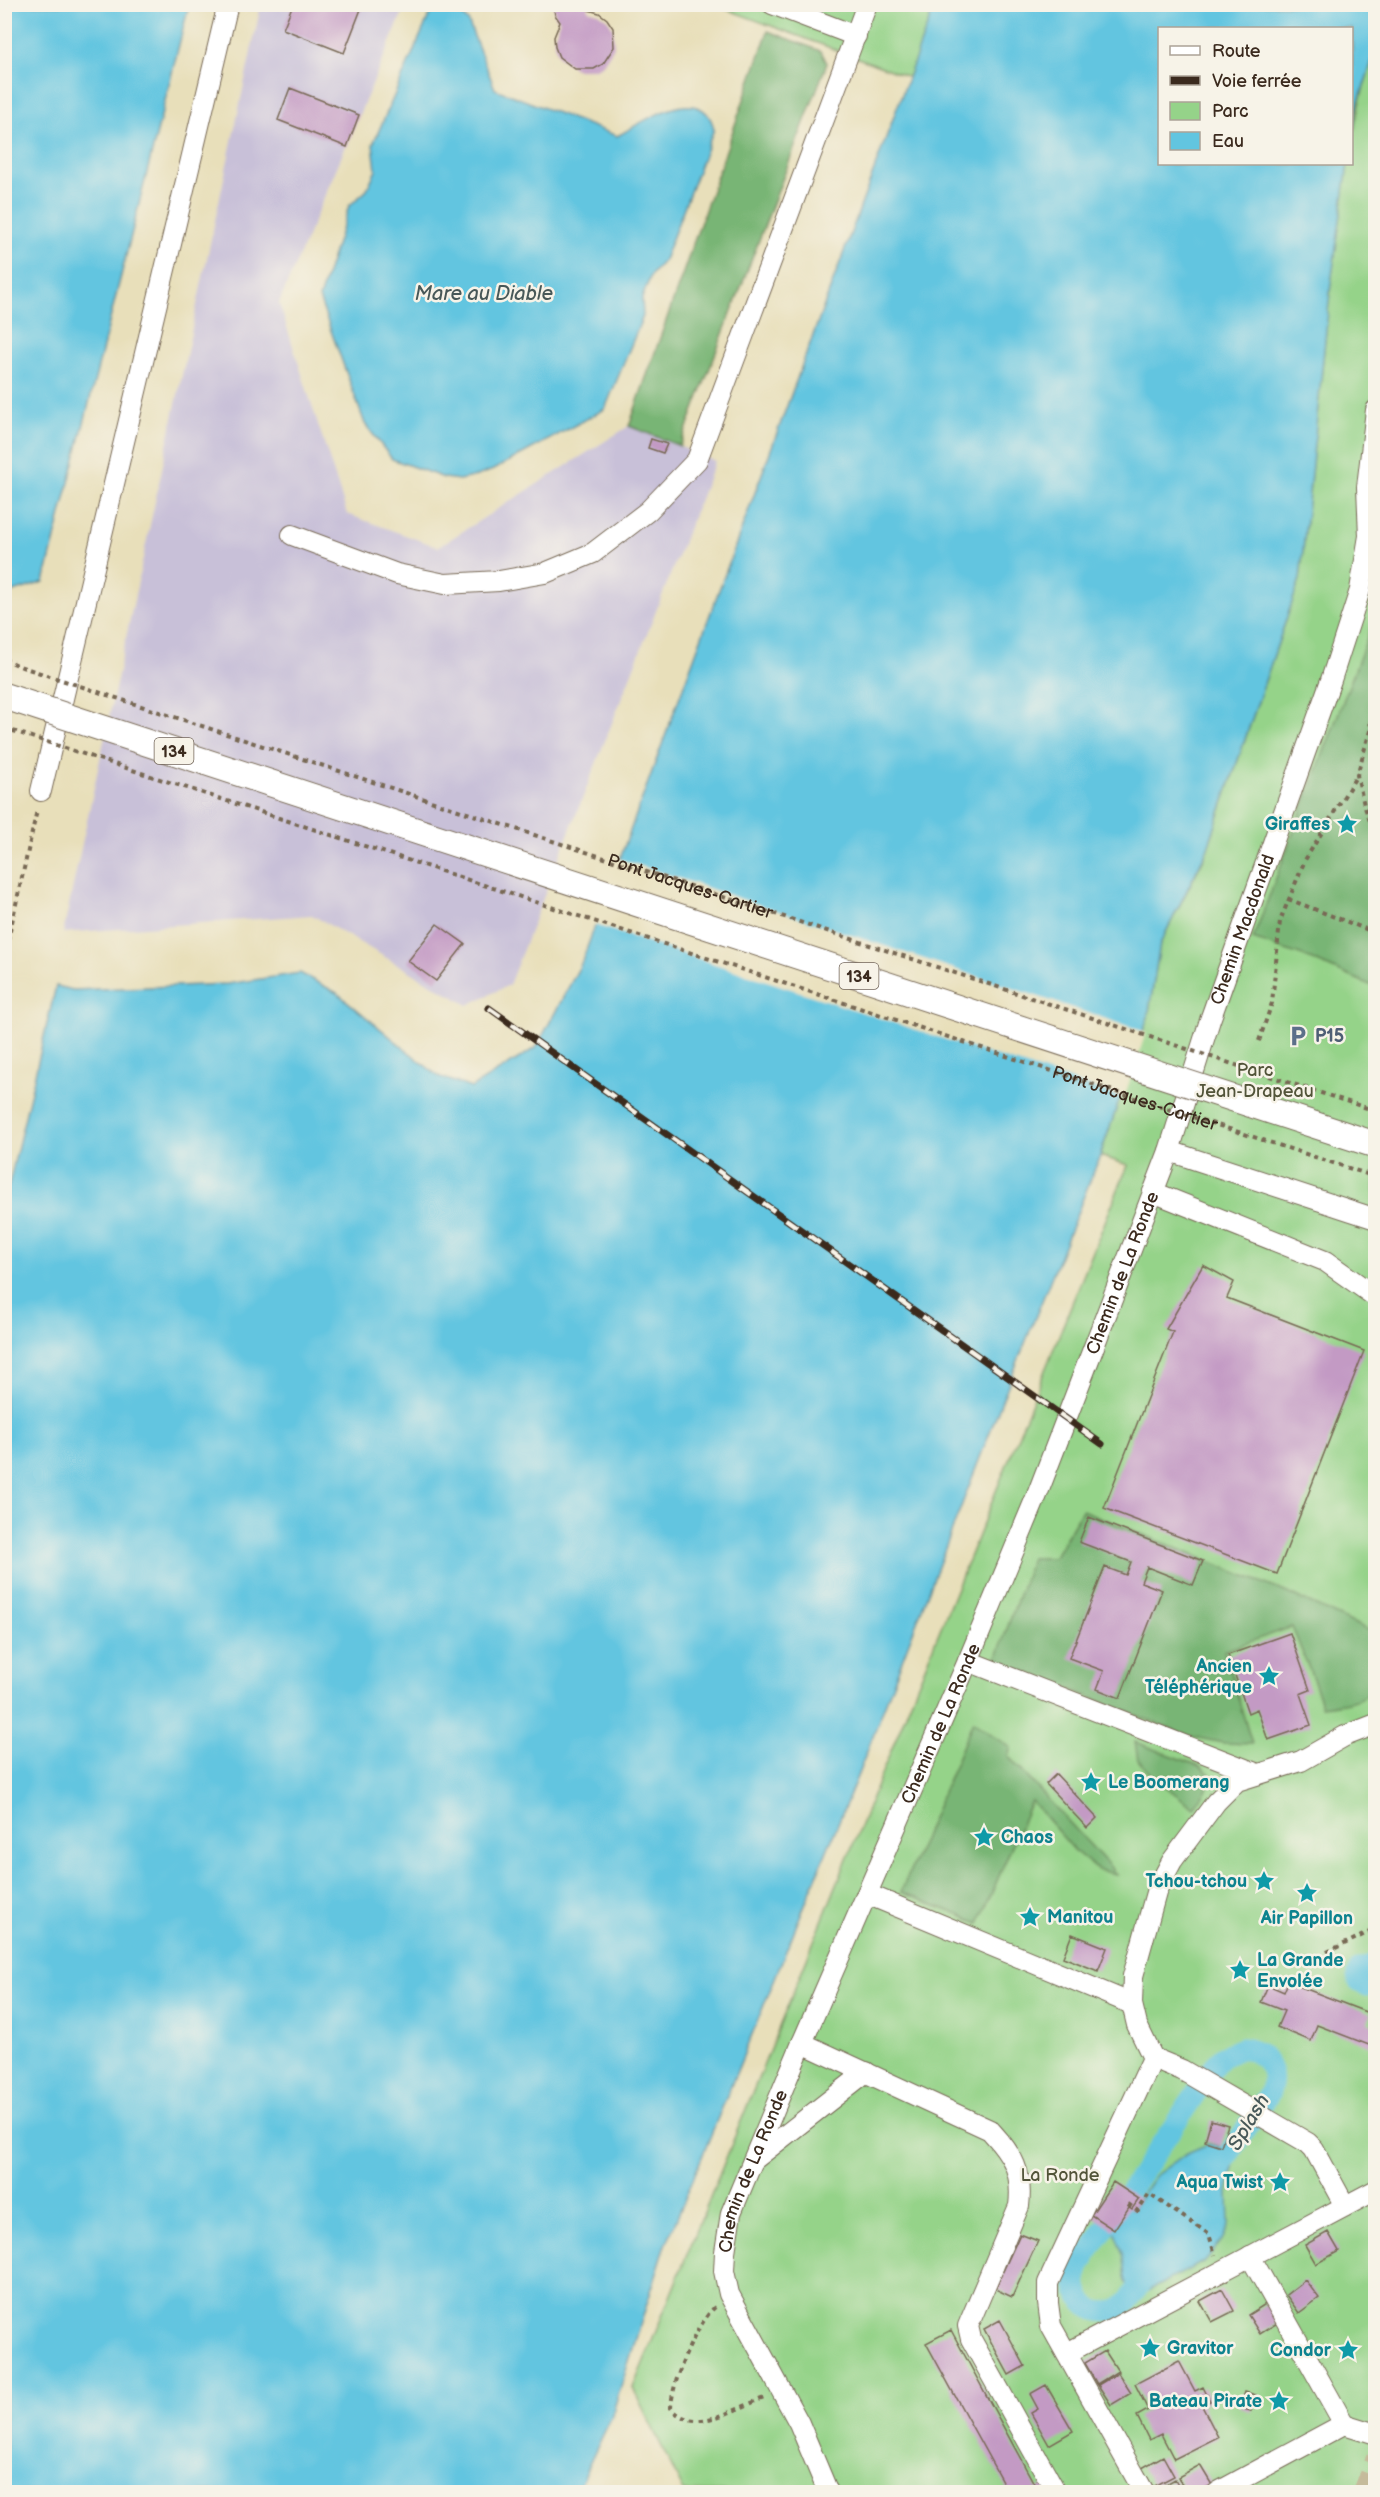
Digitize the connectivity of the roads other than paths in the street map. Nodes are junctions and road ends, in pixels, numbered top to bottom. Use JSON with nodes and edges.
{"nodes":[{"id":1,"x":228,"y":4,"type":"edge"},
{"id":2,"x":772,"y":4,"type":"edge"},
{"id":3,"x":867,"y":4,"type":"edge"},
{"id":4,"x":856,"y":36,"type":"junction"},
{"id":5,"x":1376,"y":410,"type":"edge"},
{"id":6,"x":1373,"y":452,"type":"edge"},
{"id":7,"x":292,"y":535,"type":"dead end"},
{"id":8,"x":1372,"y":536,"type":"edge"},
{"id":9,"x":4,"y":696,"type":"edge"},
{"id":10,"x":41,"y":791,"type":"road end"},
{"id":11,"x":1376,"y":1145,"type":"edge"},
{"id":12,"x":1169,"y":1151,"type":"junction"},
{"id":13,"x":1153,"y":1192,"type":"junction"},
{"id":14,"x":1376,"y":1219,"type":"edge"},
{"id":15,"x":1376,"y":1297,"type":"edge"},
{"id":16,"x":968,"y":1661,"type":"junction"},
{"id":17,"x":1376,"y":1724,"type":"edge"},
{"id":18,"x":1258,"y":1774,"type":"junction"},
{"id":19,"x":867,"y":1894,"type":"junction"},
{"id":20,"x":1132,"y":2004,"type":"junction"},
{"id":21,"x":802,"y":2043,"type":"junction"},
{"id":22,"x":1153,"y":2058,"type":"junction"},
{"id":23,"x":866,"y":2072,"type":"junction"},
{"id":24,"x":753,"y":2161,"type":"junction"},
{"id":25,"x":1376,"y":2190,"type":"edge"},
{"id":26,"x":1345,"y":2206,"type":"junction"},
{"id":27,"x":1250,"y":2256,"type":"junction"},
{"id":28,"x":1067,"y":2353,"type":"junction"},
{"id":29,"x":1344,"y":2424,"type":"junction"},
{"id":30,"x":1376,"y":2434,"type":"edge"},
{"id":31,"x":828,"y":2493,"type":"edge"},
{"id":32,"x":1056,"y":2493,"type":"edge"},
{"id":33,"x":1144,"y":2493,"type":"edge"},
{"id":34,"x":1218,"y":2493,"type":"edge"}],
"edges":[{"from":1,"to":10,"type":"street"},
{"from":2,"to":4,"type":"street"},
{"from":3,"to":4,"type":"street"},
{"from":4,"to":7,"type":"street"},
{"from":5,"to":6,"type":"street","name":"Chemin Macdonald"},
{"from":6,"to":8,"type":"street","name":"Chemin Macdonald"},
{"from":8,"to":12,"type":"street","name":"Chemin Macdonald"},
{"from":9,"to":11,"type":"main road","name":"Pont Jacques-Cartier","number":"134","bridge":true},
{"from":12,"to":13,"type":"street","name":"Chemin de La Ronde"},
{"from":12,"to":14,"type":"street"},
{"from":13,"to":15,"type":"street"},
{"from":13,"to":16,"type":"street","name":"Chemin de La Ronde"},
{"from":16,"to":18,"type":"street"},
{"from":16,"to":19,"type":"street","name":"Chemin de La Ronde"},
{"from":17,"to":18,"type":"street"},
{"from":18,"to":20,"type":"street"},
{"from":19,"to":20,"type":"street"},
{"from":19,"to":21,"type":"street","name":"Chemin de La Ronde"},
{"from":20,"to":22,"type":"street"},
{"from":21,"to":23,"type":"street"},
{"from":21,"to":24,"type":"street","name":"Chemin de La Ronde"},
{"from":22,"to":26,"type":"street"},
{"from":22,"to":28,"type":"street"},
{"from":23,"to":24,"type":"street"},
{"from":23,"to":32,"type":"street"},
{"from":24,"to":31,"type":"street","name":"Chemin de La Ronde"},
{"from":25,"to":26,"type":"street"},
{"from":26,"to":27,"type":"street"},
{"from":27,"to":28,"type":"street"},
{"from":27,"to":29,"type":"street"},
{"from":28,"to":33,"type":"street"},
{"from":29,"to":30,"type":"street"},
{"from":29,"to":34,"type":"street"}]}
